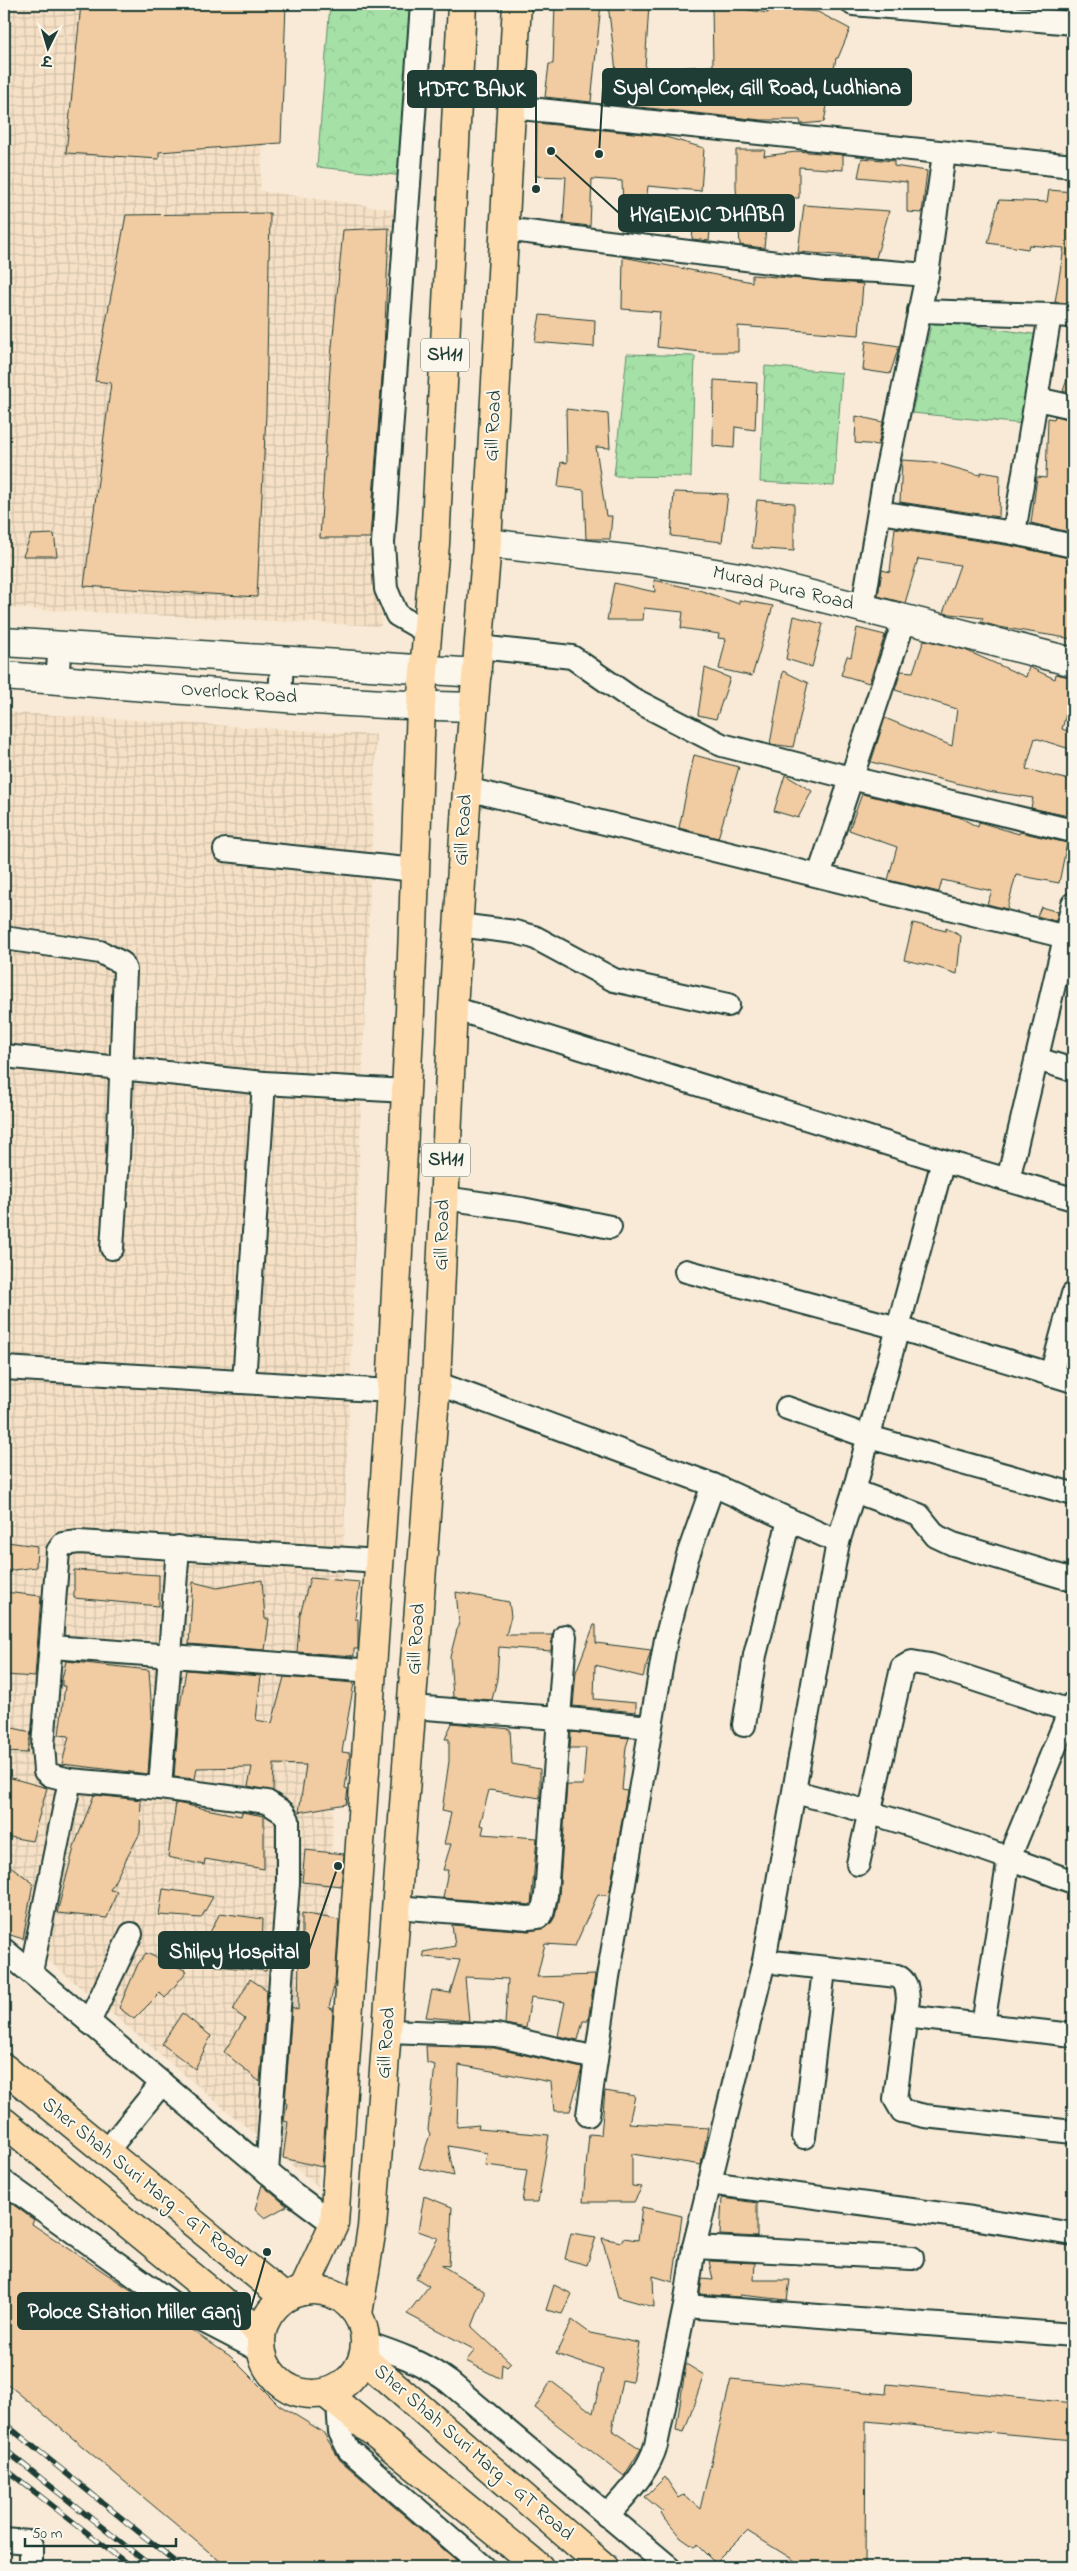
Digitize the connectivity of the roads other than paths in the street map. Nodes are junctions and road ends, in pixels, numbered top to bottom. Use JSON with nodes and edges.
{"nodes":[{"id":1,"x":422,"y":4,"type":"edge"},
{"id":2,"x":462,"y":4,"type":"edge"},
{"id":3,"x":517,"y":4,"type":"edge"},
{"id":4,"x":853,"y":4,"type":"edge"},
{"id":5,"x":905,"y":6,"type":"edge"},
{"id":6,"x":1073,"y":23,"type":"edge"},
{"id":7,"x":510,"y":107,"type":"junction"},
{"id":8,"x":944,"y":154,"type":"junction"},
{"id":9,"x":1073,"y":166,"type":"edge"},
{"id":10,"x":504,"y":229,"type":"junction"},
{"id":11,"x":927,"y":276,"type":"junction"},
{"id":12,"x":919,"y":311,"type":"junction"},
{"id":13,"x":1050,"y":315,"type":"junction"},
{"id":14,"x":1073,"y":316,"type":"edge"},
{"id":15,"x":1037,"y":399,"type":"junction"},
{"id":16,"x":1073,"y":407,"type":"edge"},
{"id":17,"x":879,"y":512,"type":"junction"},
{"id":18,"x":1014,"y":533,"type":"junction"},
{"id":19,"x":488,"y":544,"type":"junction"},
{"id":20,"x":1073,"y":546,"type":"edge"},
{"id":21,"x":863,"y":607,"type":"junction"},
{"id":22,"x":905,"y":618,"type":"junction"},
{"id":23,"x":427,"y":632,"type":"junction"},
{"id":24,"x":4,"y":642,"type":"edge"},
{"id":25,"x":60,"y":645,"type":"junction"},
{"id":26,"x":478,"y":660,"type":"junction"},
{"id":27,"x":282,"y":662,"type":"junction"},
{"id":28,"x":1073,"y":662,"type":"edge"},
{"id":29,"x":424,"y":671,"type":"junction"},
{"id":30,"x":4,"y":676,"type":"edge"},
{"id":31,"x":57,"y":680,"type":"junction"},
{"id":32,"x":280,"y":697,"type":"junction"},
{"id":33,"x":421,"y":706,"type":"junction"},
{"id":34,"x":474,"y":707,"type":"junction"},
{"id":35,"x":851,"y":778,"type":"junction"},
{"id":36,"x":467,"y":789,"type":"junction"},
{"id":37,"x":1073,"y":831,"type":"edge"},
{"id":38,"x":225,"y":850,"type":"dead end"},
{"id":39,"x":415,"y":870,"type":"junction"},
{"id":40,"x":819,"y":875,"type":"junction"},
{"id":41,"x":1073,"y":904,"type":"edge"},
{"id":42,"x":458,"y":925,"type":"junction"},
{"id":43,"x":1066,"y":937,"type":"junction"},
{"id":44,"x":4,"y":938,"type":"edge"},
{"id":45,"x":728,"y":1004,"type":"dead end"},
{"id":46,"x":453,"y":1008,"type":"junction"},
{"id":47,"x":4,"y":1056,"type":"edge"},
{"id":48,"x":1037,"y":1059,"type":"junction"},
{"id":49,"x":121,"y":1070,"type":"junction"},
{"id":50,"x":1073,"y":1070,"type":"edge"},
{"id":51,"x":264,"y":1083,"type":"junction"},
{"id":52,"x":406,"y":1091,"type":"junction"},
{"id":53,"x":943,"y":1161,"type":"junction"},
{"id":54,"x":1008,"y":1180,"type":"junction"},
{"id":55,"x":444,"y":1198,"type":"junction"},
{"id":56,"x":1073,"y":1199,"type":"edge"},
{"id":57,"x":610,"y":1227,"type":"dead end"},
{"id":58,"x":112,"y":1248,"type":"dead end"},
{"id":59,"x":686,"y":1271,"type":"dead end"},
{"id":60,"x":1073,"y":1294,"type":"edge"},
{"id":61,"x":898,"y":1328,"type":"junction"},
{"id":62,"x":4,"y":1368,"type":"edge"},
{"id":63,"x":1051,"y":1375,"type":"junction"},
{"id":64,"x":1073,"y":1381,"type":"edge"},
{"id":65,"x":244,"y":1382,"type":"junction"},
{"id":66,"x":436,"y":1383,"type":"junction"},
{"id":67,"x":391,"y":1392,"type":"junction"},
{"id":68,"x":787,"y":1408,"type":"dead end"},
{"id":69,"x":869,"y":1437,"type":"junction"},
{"id":70,"x":713,"y":1485,"type":"junction"},
{"id":71,"x":854,"y":1491,"type":"junction"},
{"id":72,"x":1073,"y":1494,"type":"edge"},
{"id":73,"x":789,"y":1520,"type":"junction"},
{"id":74,"x":838,"y":1542,"type":"junction"},
{"id":75,"x":178,"y":1547,"type":"junction"},
{"id":76,"x":380,"y":1561,"type":"junction"},
{"id":77,"x":1073,"y":1580,"type":"edge"},
{"id":78,"x":565,"y":1636,"type":"dead end"},
{"id":79,"x":52,"y":1647,"type":"junction"},
{"id":80,"x":170,"y":1655,"type":"junction"},
{"id":81,"x":373,"y":1671,"type":"junction"},
{"id":82,"x":412,"y":1707,"type":"junction"},
{"id":83,"x":1073,"y":1709,"type":"edge"},
{"id":84,"x":558,"y":1718,"type":"junction"},
{"id":85,"x":744,"y":1725,"type":"dead end"},
{"id":86,"x":650,"y":1727,"type":"junction"},
{"id":87,"x":70,"y":1780,"type":"junction"},
{"id":88,"x":160,"y":1788,"type":"junction"},
{"id":89,"x":795,"y":1792,"type":"junction"},
{"id":90,"x":871,"y":1811,"type":"junction"},
{"id":91,"x":1010,"y":1858,"type":"junction"},
{"id":92,"x":858,"y":1864,"type":"dead end"},
{"id":93,"x":1073,"y":1882,"type":"edge"},
{"id":94,"x":397,"y":1907,"type":"junction"},
{"id":95,"x":131,"y":1934,"type":"dead end"},
{"id":96,"x":4,"y":1950,"type":"edge"},
{"id":97,"x":764,"y":1961,"type":"junction"},
{"id":98,"x":824,"y":1970,"type":"junction"},
{"id":99,"x":31,"y":1972,"type":"junction"},
{"id":100,"x":905,"y":2016,"type":"junction"},
{"id":101,"x":89,"y":2022,"type":"junction"},
{"id":102,"x":983,"y":2025,"type":"junction"},
{"id":103,"x":388,"y":2031,"type":"junction"},
{"id":104,"x":1073,"y":2036,"type":"edge"},
{"id":105,"x":596,"y":2058,"type":"junction"},
{"id":106,"x":4,"y":2068,"type":"edge"},
{"id":107,"x":162,"y":2083,"type":"junction"},
{"id":108,"x":588,"y":2115,"type":"dead end"},
{"id":109,"x":4,"y":2122,"type":"edge"},
{"id":110,"x":1073,"y":2132,"type":"edge"},
{"id":111,"x":804,"y":2137,"type":"dead end"},
{"id":112,"x":106,"y":2152,"type":"junction"},
{"id":113,"x":267,"y":2172,"type":"junction"},
{"id":114,"x":4,"y":2182,"type":"edge"},
{"id":115,"x":710,"y":2183,"type":"junction"},
{"id":116,"x":334,"y":2224,"type":"junction"},
{"id":117,"x":1073,"y":2234,"type":"edge"},
{"id":118,"x":694,"y":2248,"type":"junction"},
{"id":119,"x":912,"y":2258,"type":"dead end"},
{"id":120,"x":294,"y":2294,"type":"junction"},
{"id":121,"x":685,"y":2306,"type":"junction"},
{"id":122,"x":358,"y":2314,"type":"junction"},
{"id":123,"x":1073,"y":2335,"type":"edge"},
{"id":124,"x":261,"y":2342,"type":"junction"},
{"id":125,"x":365,"y":2351,"type":"junction"},
{"id":126,"x":331,"y":2398,"type":"junction"},
{"id":127,"x":607,"y":2516,"type":"junction"},
{"id":128,"x":4,"y":2540,"type":"edge"},
{"id":129,"x":31,"y":2567,"type":"edge"},
{"id":130,"x":484,"y":2567,"type":"edge"},
{"id":131,"x":539,"y":2567,"type":"edge"},
{"id":132,"x":604,"y":2567,"type":"edge"},
{"id":133,"x":669,"y":2567,"type":"edge"}],
"edges":[{"from":1,"to":23,"type":"street"},
{"from":2,"to":23,"type":"main road","name":"Gill Road","number":"SH11"},
{"from":3,"to":7,"type":"main road","name":"Gill Road","number":"SH11"},
{"from":4,"to":5,"type":"street"},
{"from":5,"to":6,"type":"street"},
{"from":7,"to":8,"type":"street"},
{"from":7,"to":10,"type":"main road","name":"Gill Road","number":"SH11"},
{"from":8,"to":9,"type":"street"},
{"from":8,"to":11,"type":"street"},
{"from":10,"to":11,"type":"street"},
{"from":10,"to":19,"type":"main road","name":"Gill Road","number":"SH11"},
{"from":11,"to":12,"type":"street"},
{"from":12,"to":13,"type":"street"},
{"from":12,"to":17,"type":"street"},
{"from":13,"to":14,"type":"street"},
{"from":13,"to":15,"type":"street"},
{"from":15,"to":16,"type":"street"},
{"from":15,"to":18,"type":"street"},
{"from":17,"to":18,"type":"street"},
{"from":17,"to":21,"type":"street"},
{"from":18,"to":20,"type":"street"},
{"from":19,"to":21,"type":"street","name":"Murad Pura Road"},
{"from":19,"to":26,"type":"main road","name":"Gill Road","number":"SH11"},
{"from":21,"to":22,"type":"street","name":"Murad Pura Road"},
{"from":22,"to":28,"type":"street","name":"Murad Pura Road"},
{"from":22,"to":35,"type":"street"},
{"from":23,"to":29,"type":"main road","name":"Gill Road","number":"SH11"},
{"from":24,"to":25,"type":"street","name":"Overlock Road"},
{"from":25,"to":27,"type":"street","name":"Overlock Road"},
{"from":25,"to":31,"type":"street"},
{"from":26,"to":29,"type":"street","name":"Overlock Road"},
{"from":26,"to":34,"type":"main road","name":"Gill Road","number":"SH11"},
{"from":26,"to":35,"type":"street"},
{"from":27,"to":29,"type":"street","name":"Overlock Road"},
{"from":27,"to":32,"type":"street"},
{"from":29,"to":33,"type":"main road","name":"Gill Road","number":"SH11"},
{"from":30,"to":31,"type":"street","name":"Overlock Road"},
{"from":31,"to":32,"type":"street","name":"Overlock Road"},
{"from":32,"to":33,"type":"street","name":"Overlock Road"},
{"from":33,"to":34,"type":"street","name":"Overlock Road"},
{"from":33,"to":39,"type":"main road","name":"Gill Road","number":"SH11"},
{"from":34,"to":36,"type":"main road","name":"Gill Road","number":"SH11"},
{"from":35,"to":37,"type":"street"},
{"from":35,"to":40,"type":"street"},
{"from":36,"to":40,"type":"street"},
{"from":36,"to":42,"type":"main road","name":"Gill Road","number":"SH11"},
{"from":38,"to":39,"type":"street"},
{"from":39,"to":52,"type":"main road","name":"Gill Road","number":"SH11"},
{"from":40,"to":43,"type":"street"},
{"from":41,"to":43,"type":"street"},
{"from":42,"to":45,"type":"street"},
{"from":42,"to":46,"type":"main road","name":"Gill Road","number":"SH11"},
{"from":43,"to":48,"type":"street"},
{"from":44,"to":49,"type":"street"},
{"from":46,"to":53,"type":"street"},
{"from":46,"to":55,"type":"main road","name":"Gill Road","number":"SH11"},
{"from":47,"to":49,"type":"street"},
{"from":48,"to":50,"type":"street"},
{"from":48,"to":54,"type":"street"},
{"from":49,"to":51,"type":"street"},
{"from":49,"to":58,"type":"street"},
{"from":51,"to":52,"type":"street"},
{"from":51,"to":65,"type":"street"},
{"from":52,"to":67,"type":"main road","name":"Gill Road","number":"SH11"},
{"from":53,"to":54,"type":"street"},
{"from":53,"to":61,"type":"street"},
{"from":54,"to":56,"type":"street"},
{"from":55,"to":57,"type":"street"},
{"from":55,"to":66,"type":"main road","name":"Gill Road","number":"SH11"},
{"from":59,"to":61,"type":"street"},
{"from":60,"to":63,"type":"street"},
{"from":61,"to":63,"type":"street"},
{"from":61,"to":69,"type":"street"},
{"from":62,"to":65,"type":"street"},
{"from":63,"to":64,"type":"street"},
{"from":65,"to":67,"type":"street"},
{"from":66,"to":70,"type":"street"},
{"from":66,"to":82,"type":"main road","name":"Gill Road","number":"SH11"},
{"from":67,"to":76,"type":"main road","name":"Gill Road","number":"SH11"},
{"from":68,"to":69,"type":"street"},
{"from":69,"to":71,"type":"street"},
{"from":69,"to":72,"type":"street"},
{"from":70,"to":73,"type":"street"},
{"from":70,"to":86,"type":"street"},
{"from":71,"to":74,"type":"street"},
{"from":71,"to":77,"type":"street"},
{"from":73,"to":74,"type":"street"},
{"from":73,"to":85,"type":"street"},
{"from":74,"to":89,"type":"street"},
{"from":75,"to":76,"type":"street"},
{"from":75,"to":79,"type":"street"},
{"from":75,"to":80,"type":"street"},
{"from":76,"to":81,"type":"main road","name":"Gill Road","number":"SH11"},
{"from":78,"to":84,"type":"street"},
{"from":79,"to":80,"type":"street"},
{"from":79,"to":87,"type":"street"},
{"from":80,"to":81,"type":"street"},
{"from":80,"to":88,"type":"street"},
{"from":81,"to":116,"type":"main road","name":"Gill Road","number":"SH11"},
{"from":82,"to":84,"type":"street"},
{"from":82,"to":94,"type":"main road","name":"Gill Road","number":"SH11"},
{"from":83,"to":90,"type":"street"},
{"from":83,"to":91,"type":"street"},
{"from":84,"to":86,"type":"street"},
{"from":84,"to":94,"type":"street"},
{"from":86,"to":105,"type":"street"},
{"from":87,"to":88,"type":"street"},
{"from":87,"to":99,"type":"street"},
{"from":88,"to":113,"type":"street"},
{"from":89,"to":90,"type":"street"},
{"from":89,"to":97,"type":"street"},
{"from":90,"to":91,"type":"street"},
{"from":90,"to":92,"type":"street"},
{"from":91,"to":93,"type":"street"},
{"from":91,"to":102,"type":"street"},
{"from":94,"to":103,"type":"main road","name":"Gill Road","number":"SH11"},
{"from":95,"to":101,"type":"street"},
{"from":96,"to":99,"type":"street"},
{"from":97,"to":98,"type":"street"},
{"from":97,"to":115,"type":"street"},
{"from":98,"to":100,"type":"street"},
{"from":98,"to":111,"type":"street"},
{"from":99,"to":101,"type":"street"},
{"from":100,"to":102,"type":"street"},
{"from":100,"to":110,"type":"street"},
{"from":101,"to":107,"type":"street"},
{"from":102,"to":104,"type":"street"},
{"from":103,"to":105,"type":"street"},
{"from":103,"to":122,"type":"main road","name":"Gill Road","number":"SH11"},
{"from":105,"to":108,"type":"street"},
{"from":106,"to":112,"type":"main road","name":"Sher Shah Suri Marg - GT Road"},
{"from":107,"to":112,"type":"street"},
{"from":107,"to":113,"type":"street"},
{"from":109,"to":124,"type":"main road","name":"Sher Shah Suri Marg - GT Road"},
{"from":112,"to":120,"type":"main road","name":"Sher Shah Suri Marg - GT Road"},
{"from":113,"to":116,"type":"street"},
{"from":114,"to":124,"type":"street"},
{"from":115,"to":117,"type":"street"},
{"from":115,"to":118,"type":"street"},
{"from":116,"to":120,"type":"main road","name":"Gill Road","number":"SH11"},
{"from":118,"to":119,"type":"street"},
{"from":118,"to":121,"type":"street"},
{"from":120,"to":122,"type":"main road"},
{"from":120,"to":124,"type":"main road"},
{"from":121,"to":123,"type":"street"},
{"from":121,"to":127,"type":"street"},
{"from":122,"to":125,"type":"main road","name":"Sher Shah Suri Marg - GT Road"},
{"from":124,"to":126,"type":"main road","name":"Sher Shah Suri Marg - GT Road"},
{"from":125,"to":126,"type":"main road","name":"Sher Shah Suri Marg - GT Road"},
{"from":125,"to":127,"type":"street"},
{"from":125,"to":132,"type":"main road","name":"Sher Shah Suri Marg - GT Road"},
{"from":126,"to":130,"type":"street"},
{"from":126,"to":131,"type":"main road"},
{"from":127,"to":133,"type":"street"},
{"from":128,"to":129,"type":"street"}]}
